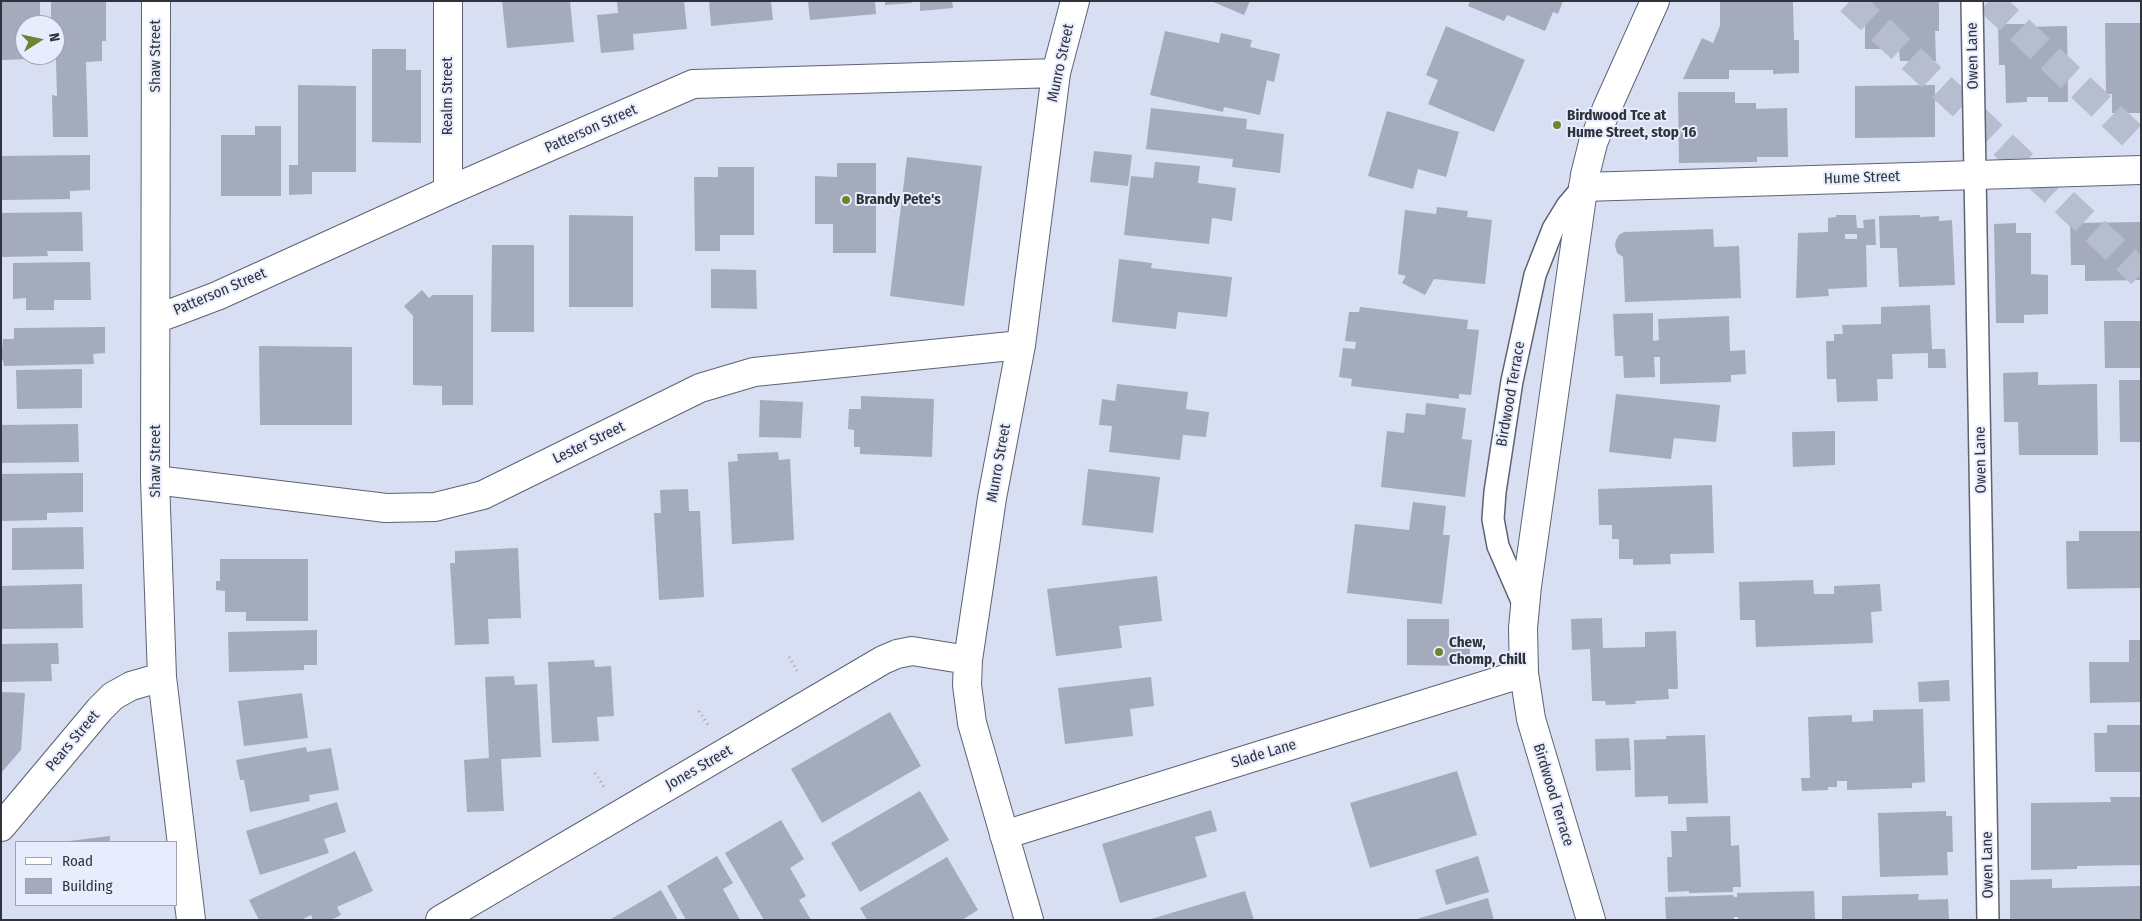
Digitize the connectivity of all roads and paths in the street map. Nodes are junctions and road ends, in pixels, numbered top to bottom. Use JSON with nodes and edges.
{"nodes":[{"id":1,"x":156,"y":1,"type":"edge"},
{"id":2,"x":448,"y":1,"type":"edge"},
{"id":3,"x":1074,"y":1,"type":"edge"},
{"id":4,"x":1655,"y":1,"type":"edge"},
{"id":5,"x":1972,"y":1,"type":"edge"},
{"id":6,"x":1056,"y":73,"type":"junction"},
{"id":7,"x":2141,"y":170,"type":"edge"},
{"id":8,"x":1976,"y":175,"type":"junction"},
{"id":9,"x":1583,"y":187,"type":"junction"},
{"id":10,"x":448,"y":191,"type":"junction"},
{"id":11,"x":156,"y":319,"type":"junction"},
{"id":12,"x":1021,"y":345,"type":"junction"},
{"id":13,"x":155,"y":480,"type":"junction"},
{"id":14,"x":1525,"y":608,"type":"junction"},
{"id":15,"x":968,"y":660,"type":"junction"},
{"id":16,"x":1524,"y":673,"type":"junction"},
{"id":17,"x":162,"y":677,"type":"junction"},
{"id":18,"x":1,"y":827,"type":"edge"},
{"id":19,"x":1004,"y":835,"type":"junction"},
{"id":20,"x":191,"y":920,"type":"edge"},
{"id":21,"x":440,"y":920,"type":"edge"},
{"id":22,"x":1029,"y":920,"type":"edge"},
{"id":23,"x":1591,"y":920,"type":"edge"},
{"id":24,"x":1988,"y":920,"type":"edge"}],
"edges":[{"from":1,"to":11,"type":"street","name":"Shaw Street"},
{"from":2,"to":10,"type":"street","name":"Realm Street"},
{"from":3,"to":6,"type":"street","name":"Munro Street"},
{"from":4,"to":9,"type":"street","name":"Birdwood Terrace"},
{"from":5,"to":8,"type":"lane","name":"Owen Lane"},
{"from":6,"to":10,"type":"street","name":"Patterson Street"},
{"from":6,"to":12,"type":"street","name":"Munro Street"},
{"from":7,"to":8,"type":"street","name":"Hume Street"},
{"from":8,"to":9,"type":"street","name":"Hume Street"},
{"from":8,"to":24,"type":"lane","name":"Owen Lane"},
{"from":9,"to":14,"type":"street","name":"Birdwood Terrace"},
{"from":9,"to":14,"type":"lane","name":"Birdwood Terrace"},
{"from":10,"to":11,"type":"street","name":"Patterson Street"},
{"from":11,"to":13,"type":"street","name":"Shaw Street"},
{"from":12,"to":13,"type":"street","name":"Lester Street"},
{"from":12,"to":15,"type":"street","name":"Munro Street"},
{"from":13,"to":17,"type":"street","name":"Shaw Street"},
{"from":14,"to":16,"type":"street","name":"Birdwood Terrace"},
{"from":15,"to":19,"type":"street","name":"Munro Street"},
{"from":15,"to":21,"type":"street","name":"Jones Street"},
{"from":16,"to":19,"type":"street","name":"Slade Lane"},
{"from":16,"to":23,"type":"street","name":"Birdwood Terrace"},
{"from":17,"to":18,"type":"street","name":"Pears Street"},
{"from":17,"to":20,"type":"street","name":"Shaw Street"},
{"from":19,"to":22,"type":"street","name":"Munro Street"}]}
